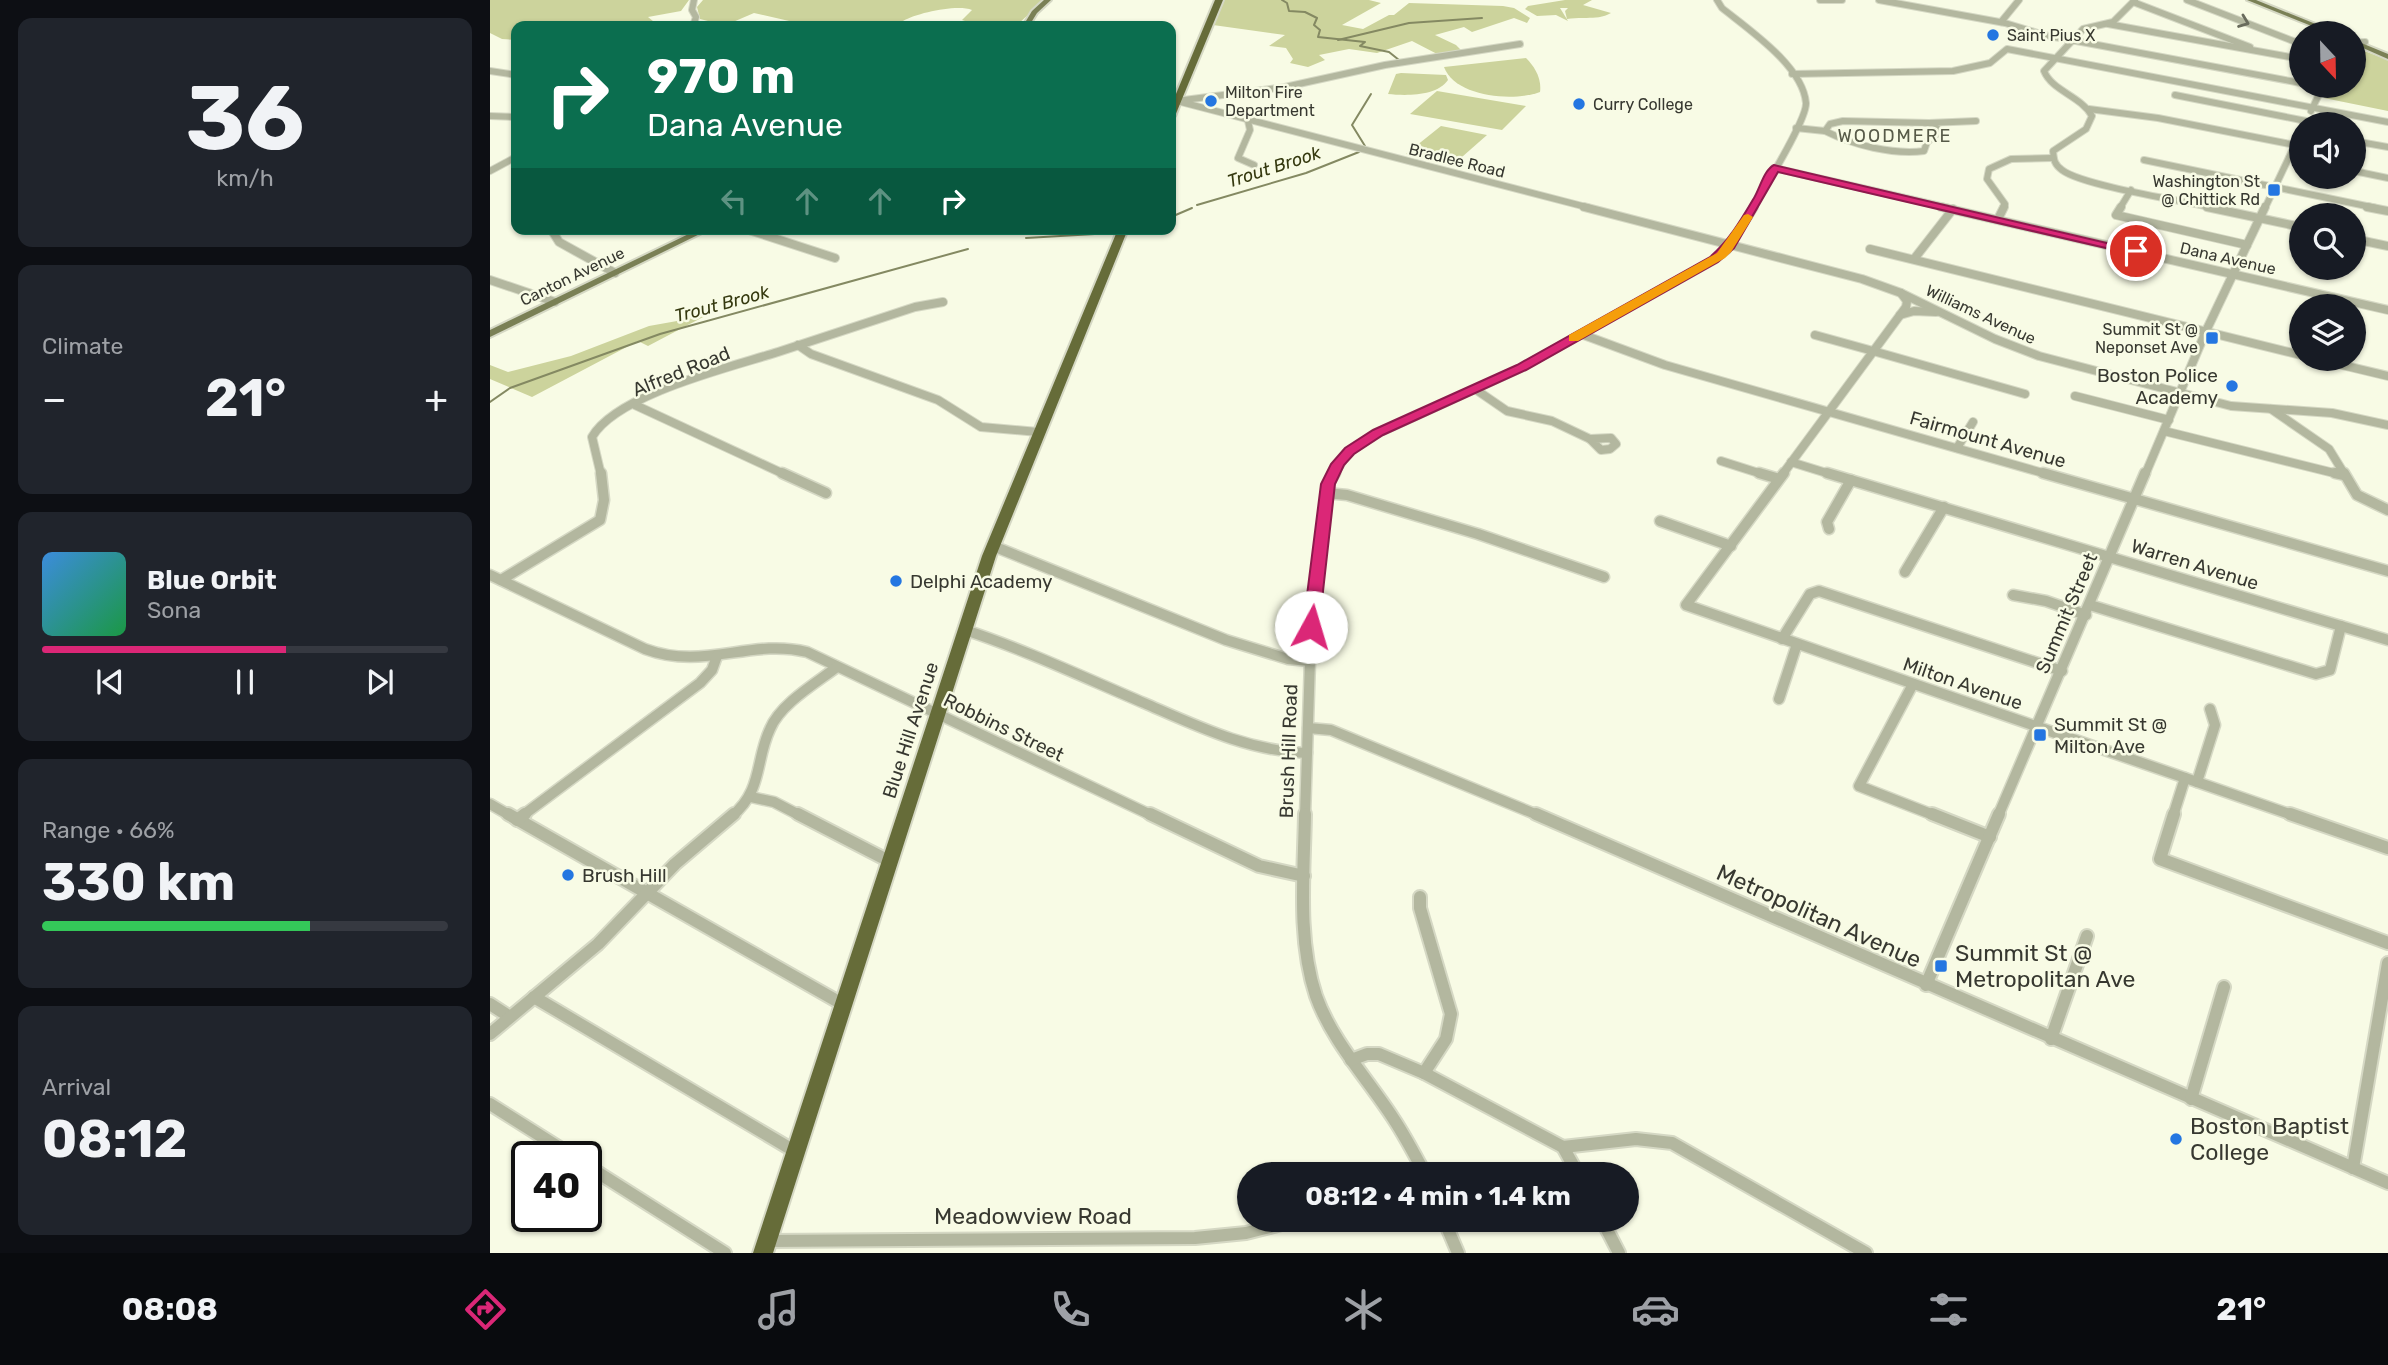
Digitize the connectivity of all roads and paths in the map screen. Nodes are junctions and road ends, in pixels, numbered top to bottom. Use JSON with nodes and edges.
{"nodes":[{"id":1,"x":694,"y":0,"type":"edge"},
{"id":2,"x":1048,"y":0,"type":"edge"},
{"id":3,"x":1219,"y":0,"type":"edge"},
{"id":4,"x":1717,"y":0,"type":"edge"},
{"id":5,"x":1820,"y":0,"type":"edge"},
{"id":6,"x":1842,"y":0,"type":"edge"},
{"id":7,"x":1879,"y":0,"type":"edge"},
{"id":8,"x":1932,"y":0,"type":"edge"},
{"id":9,"x":2019,"y":0,"type":"edge"},
{"id":10,"x":2187,"y":0,"type":"edge"},
{"id":11,"x":2250,"y":0,"type":"edge"},
{"id":12,"x":2261,"y":0,"type":"edge"},
{"id":13,"x":2134,"y":1,"type":"edge"},
{"id":14,"x":1923,"y":8,"type":"junction"},
{"id":15,"x":695,"y":21,"type":"edge"},
{"id":16,"x":1029,"y":21,"type":"edge"},
{"id":17,"x":2304,"y":21,"type":"edge"},
{"id":18,"x":2315,"y":21,"type":"edge"},
{"id":19,"x":2001,"y":22,"type":"junction"},
{"id":20,"x":2108,"y":24,"type":"junction"},
{"id":21,"x":2289,"y":39,"type":"edge"},
{"id":22,"x":2072,"y":41,"type":"junction"},
{"id":23,"x":2366,"y":43,"type":"edge"},
{"id":24,"x":1520,"y":44,"type":"dead end"},
{"id":25,"x":2366,"y":46,"type":"edge"},
{"id":26,"x":2257,"y":53,"type":"junction"},
{"id":27,"x":2388,"y":54,"type":"edge"},
{"id":28,"x":2289,"y":57,"type":"edge"},
{"id":29,"x":2055,"y":58,"type":"junction"},
{"id":30,"x":490,"y":71,"type":"edge"},
{"id":31,"x":511,"y":74,"type":"edge"},
{"id":32,"x":1792,"y":74,"type":"junction"},
{"id":33,"x":2289,"y":81,"type":"edge"},
{"id":34,"x":2175,"y":95,"type":"dead end"},
{"id":35,"x":1176,"y":97,"type":"edge"},
{"id":36,"x":2318,"y":98,"type":"edge"},
{"id":37,"x":1176,"y":101,"type":"edge"},
{"id":38,"x":1176,"y":102,"type":"edge"},
{"id":39,"x":2313,"y":107,"type":"junction"},
{"id":40,"x":2089,"y":109,"type":"junction"},
{"id":41,"x":2311,"y":112,"type":"edge"},
{"id":42,"x":490,"y":116,"type":"edge"},
{"id":43,"x":511,"y":117,"type":"edge"},
{"id":44,"x":2289,"y":118,"type":"edge"},
{"id":45,"x":1248,"y":121,"type":"junction"},
{"id":46,"x":1976,"y":121,"type":"dead end"},
{"id":47,"x":2388,"y":122,"type":"edge"},
{"id":48,"x":1929,"y":123,"type":"junction"},
{"id":49,"x":1264,"y":125,"type":"junction"},
{"id":50,"x":1796,"y":128,"type":"junction"},
{"id":51,"x":1825,"y":131,"type":"junction"},
{"id":52,"x":1249,"y":132,"type":"junction"},
{"id":53,"x":2366,"y":143,"type":"edge"},
{"id":54,"x":2289,"y":144,"type":"edge"},
{"id":55,"x":2388,"y":147,"type":"edge"},
{"id":56,"x":2052,"y":158,"type":"junction"},
{"id":57,"x":2289,"y":158,"type":"edge"},
{"id":58,"x":511,"y":160,"type":"edge"},
{"id":59,"x":2144,"y":160,"type":"dead end"},
{"id":60,"x":1254,"y":165,"type":"dead end"},
{"id":61,"x":1774,"y":168,"type":"junction"},
{"id":62,"x":490,"y":171,"type":"edge"},
{"id":63,"x":2366,"y":173,"type":"edge"},
{"id":64,"x":2388,"y":178,"type":"edge"},
{"id":65,"x":2275,"y":187,"type":"junction"},
{"id":66,"x":2132,"y":190,"type":"junction"},
{"id":67,"x":1953,"y":209,"type":"junction"},
{"id":68,"x":2388,"y":211,"type":"edge"},
{"id":69,"x":2260,"y":218,"type":"junction"},
{"id":70,"x":1998,"y":219,"type":"junction"},
{"id":71,"x":2289,"y":224,"type":"edge"},
{"id":72,"x":555,"y":235,"type":"edge"},
{"id":73,"x":694,"y":235,"type":"edge"},
{"id":74,"x":764,"y":235,"type":"edge"},
{"id":75,"x":1120,"y":235,"type":"edge"},
{"id":76,"x":2366,"y":241,"type":"edge"},
{"id":77,"x":1730,"y":244,"type":"junction"},
{"id":78,"x":2248,"y":245,"type":"junction"},
{"id":79,"x":2388,"y":246,"type":"edge"},
{"id":80,"x":1870,"y":249,"type":"dead end"},
{"id":81,"x":835,"y":258,"type":"dead end"},
{"id":82,"x":1914,"y":259,"type":"junction"},
{"id":83,"x":615,"y":273,"type":"junction"},
{"id":84,"x":2234,"y":274,"type":"junction"},
{"id":85,"x":490,"y":280,"type":"edge"},
{"id":86,"x":1901,"y":293,"type":"junction"},
{"id":87,"x":555,"y":302,"type":"junction"},
{"id":88,"x":943,"y":302,"type":"dead end"},
{"id":89,"x":2388,"y":310,"type":"edge"},
{"id":90,"x":1946,"y":314,"type":"junction"},
{"id":91,"x":1899,"y":316,"type":"junction"},
{"id":92,"x":2206,"y":331,"type":"junction"},
{"id":93,"x":490,"y":334,"type":"edge"},
{"id":94,"x":1581,"y":334,"type":"junction"},
{"id":95,"x":1815,"y":335,"type":"dead end"},
{"id":96,"x":798,"y":345,"type":"junction"},
{"id":97,"x":1873,"y":351,"type":"junction"},
{"id":98,"x":2289,"y":352,"type":"edge"},
{"id":99,"x":2366,"y":371,"type":"edge"},
{"id":100,"x":2388,"y":376,"type":"edge"},
{"id":101,"x":1475,"y":389,"type":"junction"},
{"id":102,"x":2181,"y":392,"type":"junction"},
{"id":103,"x":2025,"y":394,"type":"dead end"},
{"id":104,"x":2076,"y":396,"type":"dead end"},
{"id":105,"x":635,"y":405,"type":"junction"},
{"id":106,"x":2271,"y":409,"type":"junction"},
{"id":107,"x":1828,"y":412,"type":"junction"},
{"id":108,"x":2169,"y":420,"type":"junction"},
{"id":109,"x":1973,"y":422,"type":"dead end"},
{"id":110,"x":2388,"y":425,"type":"edge"},
{"id":111,"x":2164,"y":431,"type":"junction"},
{"id":112,"x":1038,"y":432,"type":"junction"},
{"id":113,"x":1590,"y":439,"type":"dead end"},
{"id":114,"x":1957,"y":448,"type":"junction"},
{"id":115,"x":1721,"y":461,"type":"dead end"},
{"id":116,"x":1791,"y":462,"type":"junction"},
{"id":117,"x":2344,"y":475,"type":"junction"},
{"id":118,"x":1779,"y":480,"type":"junction"},
{"id":119,"x":1851,"y":480,"type":"junction"},
{"id":120,"x":826,"y":493,"type":"dead end"},
{"id":121,"x":1326,"y":493,"type":"junction"},
{"id":122,"x":2135,"y":499,"type":"junction"},
{"id":123,"x":1944,"y":507,"type":"junction"},
{"id":124,"x":2388,"y":510,"type":"edge"},
{"id":125,"x":1660,"y":521,"type":"dead end"},
{"id":126,"x":1829,"y":529,"type":"dead end"},
{"id":127,"x":993,"y":546,"type":"junction"},
{"id":128,"x":1731,"y":546,"type":"junction"},
{"id":129,"x":2110,"y":557,"type":"junction"},
{"id":130,"x":2388,"y":571,"type":"edge"},
{"id":131,"x":1905,"y":572,"type":"dead end"},
{"id":132,"x":490,"y":575,"type":"edge"},
{"id":133,"x":1604,"y":577,"type":"dead end"},
{"id":134,"x":501,"y":580,"type":"junction"},
{"id":135,"x":2013,"y":595,"type":"dead end"},
{"id":136,"x":2088,"y":610,"type":"junction"},
{"id":137,"x":2341,"y":626,"type":"junction"},
{"id":138,"x":965,"y":630,"type":"junction"},
{"id":139,"x":1782,"y":639,"type":"junction"},
{"id":140,"x":2388,"y":640,"type":"edge"},
{"id":141,"x":1797,"y":644,"type":"junction"},
{"id":142,"x":717,"y":656,"type":"junction"},
{"id":143,"x":1310,"y":661,"type":"junction"},
{"id":144,"x":837,"y":667,"type":"junction"},
{"id":145,"x":2062,"y":671,"type":"junction"},
{"id":146,"x":1913,"y":684,"type":"junction"},
{"id":147,"x":1779,"y":699,"type":"dead end"},
{"id":148,"x":2210,"y":709,"type":"dead end"},
{"id":149,"x":937,"y":714,"type":"junction"},
{"id":150,"x":2038,"y":727,"type":"junction"},
{"id":151,"x":1308,"y":728,"type":"junction"},
{"id":152,"x":1307,"y":753,"type":"junction"},
{"id":153,"x":2185,"y":778,"type":"junction"},
{"id":154,"x":2197,"y":782,"type":"junction"},
{"id":155,"x":751,"y":797,"type":"junction"},
{"id":156,"x":490,"y":804,"type":"edge"},
{"id":157,"x":517,"y":820,"type":"junction"},
{"id":158,"x":1990,"y":837,"type":"junction"},
{"id":159,"x":2388,"y":848,"type":"edge"},
{"id":160,"x":890,"y":861,"type":"junction"},
{"id":161,"x":1304,"y":876,"type":"junction"},
{"id":162,"x":646,"y":895,"type":"junction"},
{"id":163,"x":1420,"y":897,"type":"dead end"},
{"id":164,"x":2087,"y":936,"type":"dead end"},
{"id":165,"x":2388,"y":943,"type":"edge"},
{"id":166,"x":2388,"y":963,"type":"edge"},
{"id":167,"x":1926,"y":985,"type":"junction"},
{"id":168,"x":2224,"y":987,"type":"dead end"},
{"id":169,"x":534,"y":997,"type":"junction"},
{"id":170,"x":490,"y":1004,"type":"edge"},
{"id":171,"x":844,"y":1005,"type":"junction"},
{"id":172,"x":510,"y":1017,"type":"junction"},
{"id":173,"x":490,"y":1034,"type":"edge"},
{"id":174,"x":2051,"y":1039,"type":"junction"},
{"id":175,"x":1352,"y":1059,"type":"junction"},
{"id":176,"x":1424,"y":1073,"type":"junction"},
{"id":177,"x":2191,"y":1099,"type":"junction"},
{"id":178,"x":490,"y":1104,"type":"edge"},
{"id":179,"x":549,"y":1141,"type":"edge"},
{"id":180,"x":1563,"y":1147,"type":"junction"},
{"id":181,"x":796,"y":1152,"type":"junction"},
{"id":182,"x":1418,"y":1162,"type":"edge"},
{"id":183,"x":1571,"y":1162,"type":"edge"},
{"id":184,"x":2353,"y":1168,"type":"junction"},
{"id":185,"x":602,"y":1175,"type":"edge"},
{"id":186,"x":2388,"y":1184,"type":"edge"},
{"id":187,"x":1250,"y":1232,"type":"edge"},
{"id":188,"x":1449,"y":1232,"type":"edge"},
{"id":189,"x":1608,"y":1232,"type":"edge"},
{"id":190,"x":765,"y":1247,"type":"edge"},
{"id":191,"x":725,"y":1253,"type":"edge"},
{"id":192,"x":1458,"y":1253,"type":"edge"},
{"id":193,"x":1619,"y":1253,"type":"edge"},
{"id":194,"x":1866,"y":1253,"type":"edge"}],
"edges":[{"from":1,"to":15,"type":"street"},
{"from":2,"to":16,"type":"main road"},
{"from":3,"to":35,"type":"highway"},
{"from":4,"to":32,"type":"street","name":"Brush Hill Road"},
{"from":5,"to":6,"type":"street"},
{"from":7,"to":14,"type":"street"},
{"from":8,"to":14,"type":"street"},
{"from":9,"to":19,"type":"street"},
{"from":10,"to":21,"type":"street","one_way":true},
{"from":11,"to":17,"type":"main road"},
{"from":12,"to":18,"type":"main road"},
{"from":13,"to":20,"type":"street"},
{"from":13,"to":26,"type":"street"},
{"from":14,"to":19,"type":"street"},
{"from":19,"to":22,"type":"street"},
{"from":20,"to":22,"type":"street"},
{"from":20,"to":26,"type":"street"},
{"from":22,"to":29,"type":"street"},
{"from":22,"to":33,"type":"street"},
{"from":23,"to":27,"type":"main road"},
{"from":24,"to":37,"type":"street"},
{"from":25,"to":27,"type":"main road"},
{"from":26,"to":28,"type":"street"},
{"from":29,"to":32,"type":"street"},
{"from":29,"to":39,"type":"street"},
{"from":29,"to":40,"type":"street"},
{"from":30,"to":31,"type":"street"},
{"from":32,"to":50,"type":"street","name":"Brush Hill Road"},
{"from":34,"to":44,"type":"street"},
{"from":36,"to":39,"type":"street"},
{"from":38,"to":45,"type":"street","name":"Bradlee Road"},
{"from":39,"to":41,"type":"street"},
{"from":39,"to":47,"type":"street"},
{"from":40,"to":54,"type":"street"},
{"from":40,"to":56,"type":"street"},
{"from":42,"to":43,"type":"street"},
{"from":45,"to":49,"type":"street","name":"Bradlee Road"},
{"from":45,"to":52,"type":"street"},
{"from":46,"to":48,"type":"street"},
{"from":48,"to":51,"type":"street"},
{"from":48,"to":51,"type":"street"},
{"from":49,"to":52,"type":"street"},
{"from":49,"to":77,"type":"street","name":"Bradlee Road"},
{"from":50,"to":51,"type":"street"},
{"from":50,"to":61,"type":"street","name":"Brush Hill Road"},
{"from":52,"to":60,"type":"street"},
{"from":53,"to":55,"type":"street"},
{"from":56,"to":66,"type":"street"},
{"from":56,"to":70,"type":"street"},
{"from":57,"to":65,"type":"street","name":"Summit Street"},
{"from":58,"to":62,"type":"street"},
{"from":59,"to":65,"type":"street"},
{"from":61,"to":67,"type":"street","name":"Dana Avenue"},
{"from":61,"to":77,"type":"street","name":"Brush Hill Road"},
{"from":63,"to":64,"type":"street"},
{"from":65,"to":68,"type":"street"},
{"from":65,"to":69,"type":"street","name":"Summit Street"},
{"from":66,"to":69,"type":"street"},
{"from":66,"to":78,"type":"street"},
{"from":67,"to":70,"type":"street","name":"Dana Avenue"},
{"from":67,"to":82,"type":"street"},
{"from":69,"to":71,"type":"street"},
{"from":69,"to":78,"type":"street","name":"Summit Street"},
{"from":70,"to":84,"type":"street","name":"Dana Avenue"},
{"from":72,"to":83,"type":"street"},
{"from":73,"to":83,"type":"main road","name":"Canton Avenue"},
{"from":74,"to":81,"type":"street"},
{"from":75,"to":112,"type":"highway","name":"Blue Hill Avenue"},
{"from":76,"to":79,"type":"street"},
{"from":77,"to":86,"type":"street","name":"Williams Avenue"},
{"from":77,"to":94,"type":"street","name":"Brush Hill Road"},
{"from":78,"to":84,"type":"street","name":"Summit Street"},
{"from":80,"to":82,"type":"street"},
{"from":82,"to":92,"type":"street"},
{"from":83,"to":87,"type":"main road","name":"Canton Avenue"},
{"from":84,"to":89,"type":"street","name":"Dana Avenue"},
{"from":84,"to":92,"type":"street","name":"Summit Street"},
{"from":85,"to":87,"type":"street"},
{"from":86,"to":90,"type":"street","name":"Williams Avenue"},
{"from":86,"to":91,"type":"street"},
{"from":87,"to":93,"type":"main road","name":"Canton Avenue"},
{"from":88,"to":96,"type":"street","name":"Alfred Road"},
{"from":90,"to":91,"type":"street"},
{"from":90,"to":102,"type":"street","name":"Williams Avenue"},
{"from":91,"to":97,"type":"street"},
{"from":92,"to":98,"type":"street"},
{"from":92,"to":102,"type":"street","name":"Summit Street"},
{"from":94,"to":101,"type":"street","name":"Brush Hill Road"},
{"from":94,"to":107,"type":"street","name":"Fairmount Avenue"},
{"from":95,"to":97,"type":"street"},
{"from":96,"to":105,"type":"street","name":"Alfred Road"},
{"from":96,"to":112,"type":"street"},
{"from":97,"to":103,"type":"street"},
{"from":97,"to":107,"type":"street"},
{"from":99,"to":100,"type":"street"},
{"from":101,"to":113,"type":"street"},
{"from":101,"to":121,"type":"street","name":"Brush Hill Road"},
{"from":102,"to":106,"type":"street","name":"Williams Avenue"},
{"from":102,"to":108,"type":"street","name":"Summit Street"},
{"from":104,"to":108,"type":"street"},
{"from":105,"to":120,"type":"street"},
{"from":105,"to":134,"type":"street","name":"Alfred Road"},
{"from":106,"to":110,"type":"street","name":"Williams Avenue"},
{"from":106,"to":117,"type":"street"},
{"from":107,"to":114,"type":"street","name":"Fairmount Avenue"},
{"from":107,"to":116,"type":"street"},
{"from":108,"to":111,"type":"street","name":"Summit Street"},
{"from":109,"to":114,"type":"street"},
{"from":111,"to":117,"type":"street"},
{"from":111,"to":122,"type":"street","name":"Summit Street"},
{"from":112,"to":127,"type":"highway","name":"Blue Hill Avenue"},
{"from":114,"to":122,"type":"street","name":"Fairmount Avenue"},
{"from":115,"to":118,"type":"street"},
{"from":116,"to":118,"type":"street"},
{"from":116,"to":119,"type":"street","name":"Warren Avenue"},
{"from":117,"to":124,"type":"street"},
{"from":118,"to":128,"type":"street"},
{"from":119,"to":123,"type":"street","name":"Warren Avenue"},
{"from":119,"to":126,"type":"street"},
{"from":121,"to":133,"type":"street"},
{"from":121,"to":143,"type":"street","name":"Brush Hill Road"},
{"from":122,"to":129,"type":"street","name":"Summit Street"},
{"from":122,"to":130,"type":"street","name":"Fairmount Avenue"},
{"from":123,"to":129,"type":"street","name":"Warren Avenue"},
{"from":123,"to":131,"type":"street"},
{"from":125,"to":128,"type":"street"},
{"from":127,"to":138,"type":"highway","name":"Blue Hill Avenue"},
{"from":127,"to":143,"type":"street"},
{"from":128,"to":139,"type":"street","name":"Milton Avenue"},
{"from":129,"to":136,"type":"street","name":"Summit Street"},
{"from":129,"to":137,"type":"street","name":"Warren Avenue"},
{"from":132,"to":134,"type":"street","name":"Robbins Street"},
{"from":134,"to":142,"type":"street","name":"Robbins Street"},
{"from":135,"to":136,"type":"street"},
{"from":136,"to":137,"type":"street"},
{"from":136,"to":145,"type":"street","name":"Summit Street"},
{"from":137,"to":140,"type":"street","name":"Warren Avenue"},
{"from":138,"to":149,"type":"highway","name":"Blue Hill Avenue"},
{"from":138,"to":152,"type":"street"},
{"from":139,"to":141,"type":"street","name":"Milton Avenue"},
{"from":139,"to":145,"type":"street"},
{"from":141,"to":146,"type":"street","name":"Milton Avenue"},
{"from":141,"to":147,"type":"street"},
{"from":142,"to":144,"type":"street","name":"Robbins Street"},
{"from":142,"to":157,"type":"street"},
{"from":143,"to":151,"type":"street","name":"Brush Hill Road"},
{"from":144,"to":149,"type":"street","name":"Robbins Street"},
{"from":144,"to":155,"type":"street"},
{"from":145,"to":150,"type":"street","name":"Summit Street"},
{"from":146,"to":150,"type":"street","name":"Milton Avenue"},
{"from":146,"to":158,"type":"street"},
{"from":148,"to":154,"type":"street"},
{"from":149,"to":160,"type":"highway","name":"Blue Hill Avenue"},
{"from":149,"to":161,"type":"street","name":"Robbins Street"},
{"from":150,"to":153,"type":"street","name":"Milton Avenue"},
{"from":150,"to":158,"type":"street","name":"Summit Street"},
{"from":151,"to":152,"type":"street","name":"Brush Hill Road"},
{"from":151,"to":167,"type":"street","name":"Metropolitan Avenue"},
{"from":152,"to":161,"type":"street","name":"Brush Hill Road"},
{"from":153,"to":154,"type":"street","name":"Milton Avenue"},
{"from":153,"to":165,"type":"street"},
{"from":154,"to":159,"type":"street","name":"Milton Avenue"},
{"from":155,"to":160,"type":"street"},
{"from":155,"to":162,"type":"street"},
{"from":156,"to":157,"type":"street"},
{"from":157,"to":162,"type":"street"},
{"from":158,"to":167,"type":"street","name":"Summit Street"},
{"from":160,"to":171,"type":"highway","name":"Blue Hill Avenue"},
{"from":161,"to":175,"type":"street","name":"Brush Hill Road"},
{"from":162,"to":169,"type":"street"},
{"from":162,"to":171,"type":"street"},
{"from":163,"to":176,"type":"street"},
{"from":164,"to":174,"type":"street"},
{"from":166,"to":184,"type":"street"},
{"from":167,"to":174,"type":"street","name":"Metropolitan Avenue"},
{"from":168,"to":177,"type":"street"},
{"from":169,"to":172,"type":"street"},
{"from":169,"to":181,"type":"street"},
{"from":170,"to":172,"type":"street"},
{"from":171,"to":181,"type":"highway","name":"Blue Hill Avenue"},
{"from":172,"to":173,"type":"street"},
{"from":174,"to":177,"type":"street","name":"Metropolitan Avenue"},
{"from":175,"to":176,"type":"street"},
{"from":175,"to":182,"type":"street","name":"Brush Hill Road"},
{"from":176,"to":180,"type":"street"},
{"from":177,"to":184,"type":"street","name":"Metropolitan Avenue"},
{"from":178,"to":179,"type":"street"},
{"from":180,"to":183,"type":"street"},
{"from":180,"to":194,"type":"street"},
{"from":181,"to":190,"type":"highway","name":"Blue Hill Avenue"},
{"from":184,"to":186,"type":"street","name":"Metropolitan Avenue"},
{"from":185,"to":191,"type":"street"},
{"from":187,"to":190,"type":"street","name":"Meadowview Road"},
{"from":188,"to":192,"type":"street"},
{"from":189,"to":193,"type":"street"}]}
